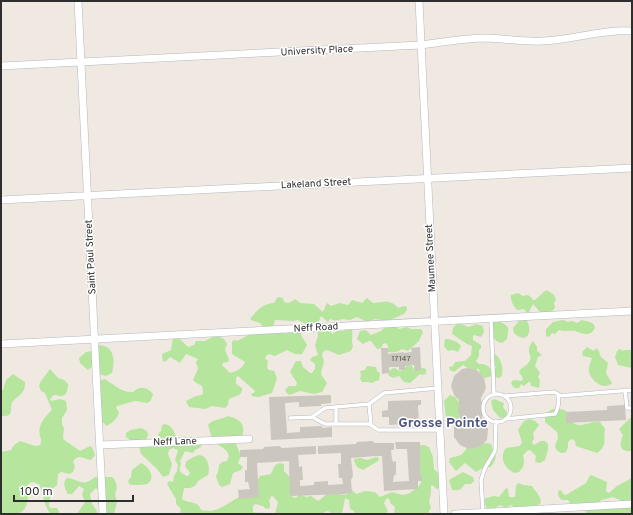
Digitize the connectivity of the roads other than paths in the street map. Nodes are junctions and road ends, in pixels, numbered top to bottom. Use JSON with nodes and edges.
{"nodes":[{"id":1,"x":78,"y":1,"type":"edge"},
{"id":2,"x":419,"y":1,"type":"edge"},
{"id":3,"x":632,"y":31,"type":"edge"},
{"id":4,"x":421,"y":45,"type":"junction"},
{"id":5,"x":81,"y":63,"type":"junction"},
{"id":6,"x":1,"y":66,"type":"edge"},
{"id":7,"x":632,"y":168,"type":"edge"},
{"id":8,"x":427,"y":178,"type":"junction"},
{"id":9,"x":88,"y":196,"type":"junction"},
{"id":10,"x":1,"y":200,"type":"edge"},
{"id":11,"x":632,"y":312,"type":"edge"},
{"id":12,"x":491,"y":319,"type":"junction"},
{"id":13,"x":434,"y":322,"type":"junction"},
{"id":14,"x":95,"y":339,"type":"junction"},
{"id":15,"x":1,"y":344,"type":"edge"},
{"id":16,"x":438,"y":388,"type":"junction"},
{"id":17,"x":625,"y":390,"type":"junction"},
{"id":18,"x":632,"y":390,"type":"edge"},
{"id":19,"x":494,"y":395,"type":"junction"},
{"id":20,"x":505,"y":396,"type":"junction"},
{"id":21,"x":558,"y":396,"type":"junction"},
{"id":22,"x":369,"y":404,"type":"junction"},
{"id":23,"x":336,"y":407,"type":"junction"},
{"id":24,"x":632,"y":408,"type":"edge"},
{"id":25,"x":312,"y":417,"type":"junction"},
{"id":26,"x":290,"y":418,"type":"dead end"},
{"id":27,"x":505,"y":419,"type":"junction"},
{"id":28,"x":496,"y":421,"type":"junction"},
{"id":29,"x":336,"y":424,"type":"junction"},
{"id":30,"x":371,"y":425,"type":"junction"},
{"id":31,"x":440,"y":430,"type":"junction"},
{"id":32,"x":249,"y":439,"type":"dead end"},
{"id":33,"x":100,"y":445,"type":"junction"},
{"id":34,"x":632,"y":504,"type":"edge"},
{"id":35,"x":483,"y":512,"type":"junction"},
{"id":36,"x":103,"y":514,"type":"edge"},
{"id":37,"x":444,"y":514,"type":"edge"},
{"id":38,"x":455,"y":514,"type":"edge"}],
"edges":[{"from":1,"to":5,"type":"street","name":"Saint Paul Street"},
{"from":2,"to":4,"type":"street","name":"Maumee Street"},
{"from":3,"to":4,"type":"street","name":"University Place"},
{"from":4,"to":5,"type":"street","name":"University Place"},
{"from":4,"to":8,"type":"street","name":"Maumee Street"},
{"from":5,"to":6,"type":"street","name":"University Place"},
{"from":5,"to":9,"type":"street","name":"Saint Paul Street"},
{"from":7,"to":8,"type":"street","name":"Lakeland Street"},
{"from":8,"to":9,"type":"street","name":"Lakeland Street"},
{"from":8,"to":13,"type":"street","name":"Maumee Street"},
{"from":9,"to":10,"type":"street","name":"Lakeland Street"},
{"from":9,"to":14,"type":"street","name":"Saint Paul Street"},
{"from":11,"to":12,"type":"street","name":"Neff Road"},
{"from":12,"to":13,"type":"street","name":"Neff Road"},
{"from":12,"to":19,"type":"lane"},
{"from":13,"to":14,"type":"street","name":"Neff Road"},
{"from":13,"to":16,"type":"street","name":"Maumee Street"},
{"from":14,"to":15,"type":"street","name":"Neff Road"},
{"from":14,"to":33,"type":"street","name":"Saint Paul Street"},
{"from":16,"to":22,"type":"lane"},
{"from":16,"to":31,"type":"street","name":"Maumee Street"},
{"from":17,"to":18,"type":"lane"},
{"from":17,"to":21,"type":"lane"},
{"from":17,"to":24,"type":"lane"},
{"from":19,"to":20,"type":"lane"},
{"from":19,"to":28,"type":"lane"},
{"from":20,"to":21,"type":"lane"},
{"from":20,"to":27,"type":"lane"},
{"from":21,"to":27,"type":"lane"},
{"from":22,"to":23,"type":"lane"},
{"from":22,"to":30,"type":"lane"},
{"from":23,"to":25,"type":"lane"},
{"from":23,"to":29,"type":"lane"},
{"from":25,"to":26,"type":"lane"},
{"from":25,"to":29,"type":"lane"},
{"from":27,"to":28,"type":"lane"},
{"from":28,"to":35,"type":"lane"},
{"from":29,"to":30,"type":"lane"},
{"from":30,"to":31,"type":"lane"},
{"from":31,"to":37,"type":"street","name":"Maumee Street"},
{"from":32,"to":33,"type":"street","name":"Neff Lane"},
{"from":33,"to":36,"type":"street","name":"Saint Paul Street"},
{"from":34,"to":35,"type":"street"},
{"from":35,"to":38,"type":"street"}]}
